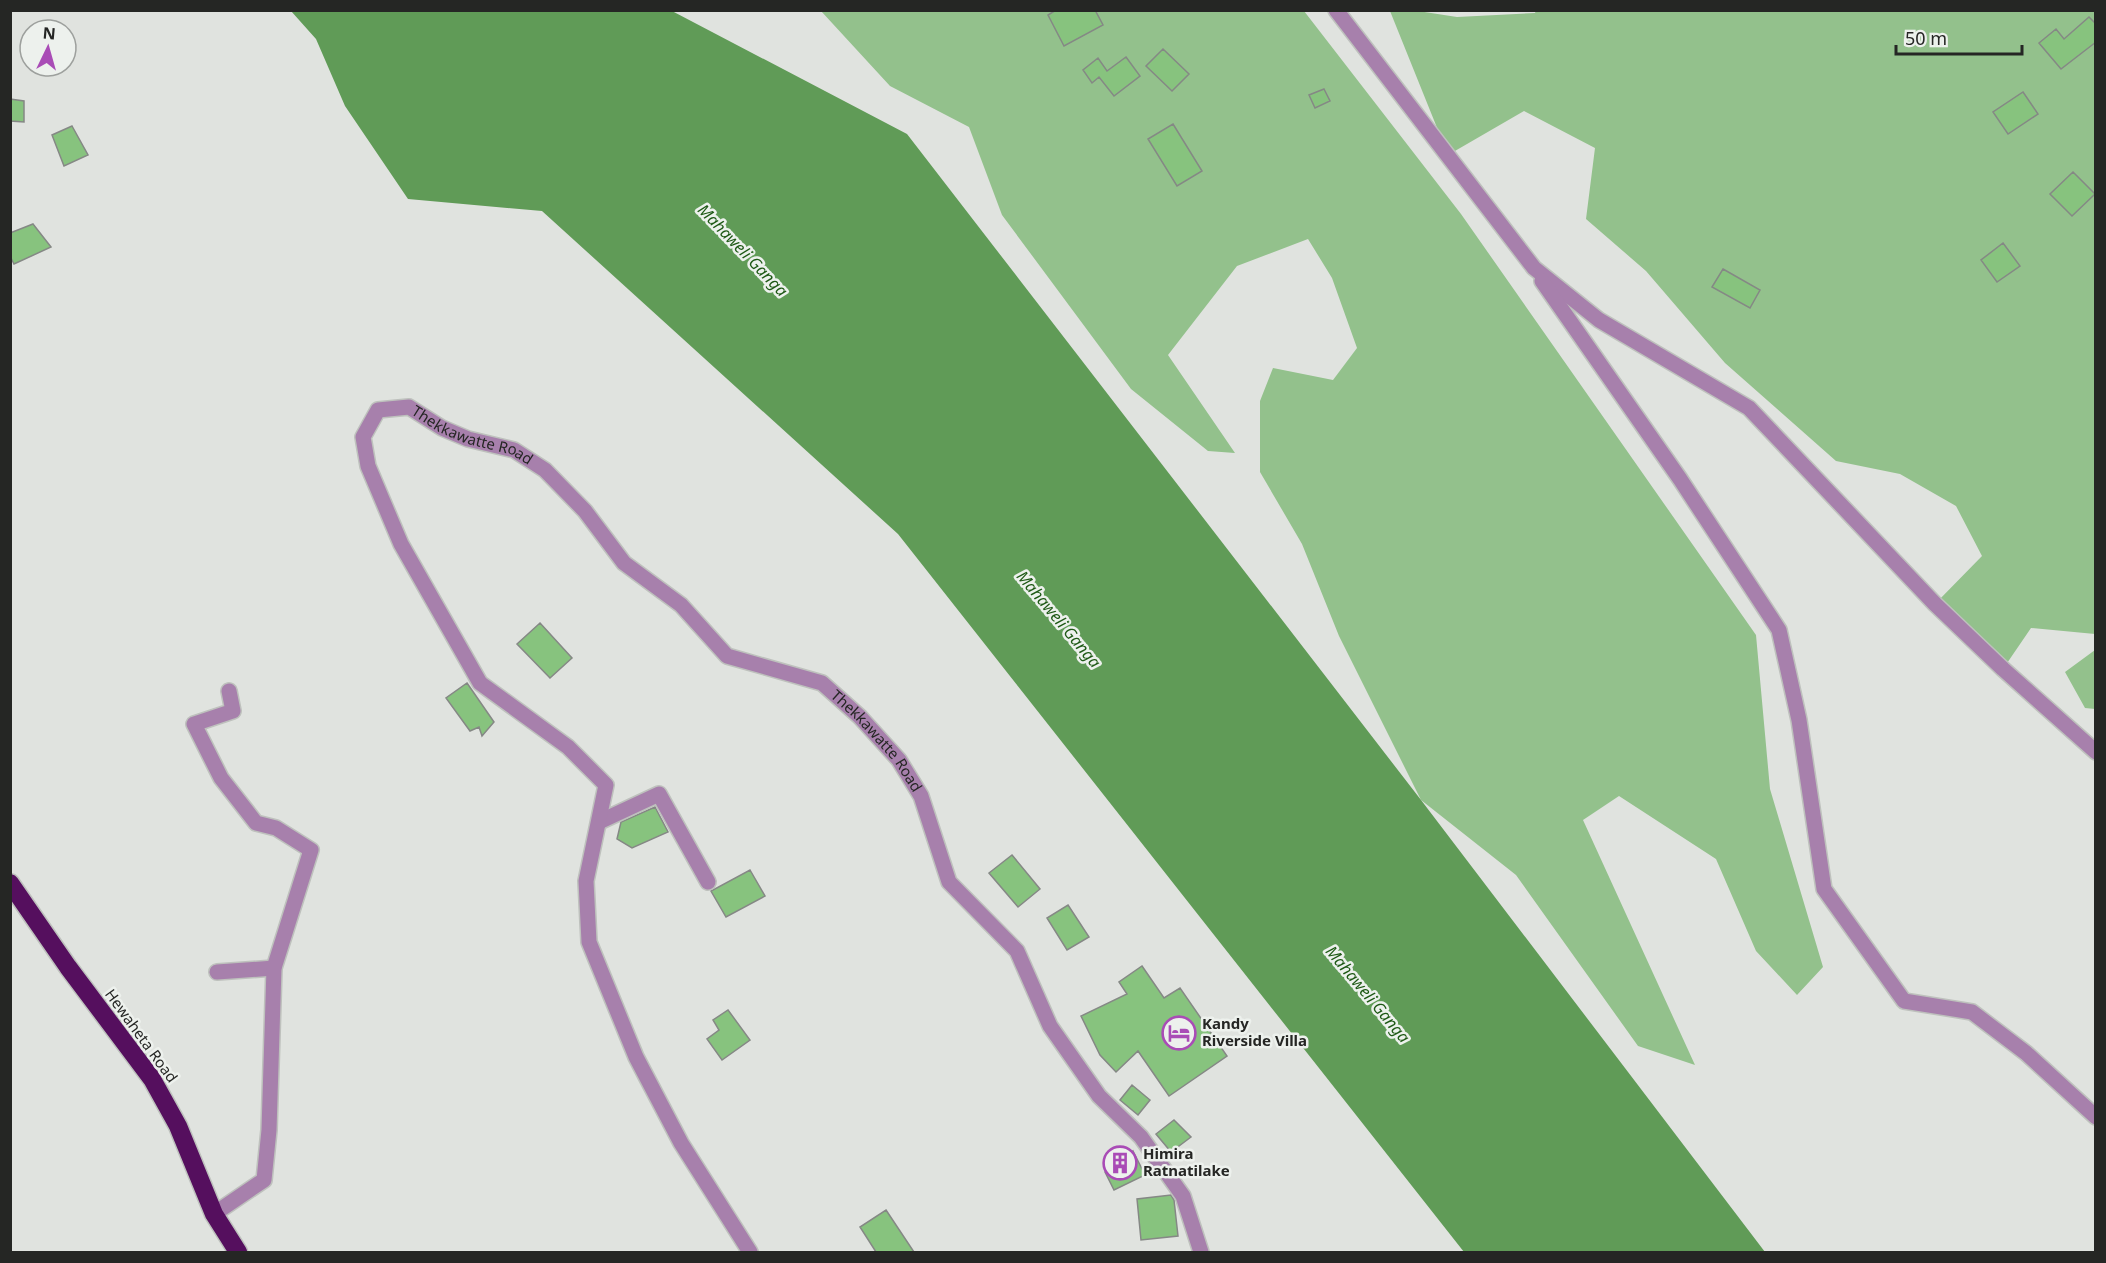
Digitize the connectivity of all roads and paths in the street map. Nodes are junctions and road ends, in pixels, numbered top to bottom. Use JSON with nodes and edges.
{"nodes":[{"id":1,"x":1336,"y":10,"type":"edge"},
{"id":2,"x":1533,"y":268,"type":"junction"},
{"id":3,"x":229,"y":691,"type":"dead end"},
{"id":4,"x":2096,"y":752,"type":"edge"},
{"id":5,"x":599,"y":822,"type":"junction"},
{"id":6,"x":708,"y":882,"type":"dead end"},
{"id":7,"x":10,"y":883,"type":"edge"},
{"id":8,"x":274,"y":968,"type":"junction"},
{"id":9,"x":217,"y":972,"type":"dead end"},
{"id":10,"x":2096,"y":1117,"type":"edge"},
{"id":11,"x":214,"y":1214,"type":"junction"},
{"id":12,"x":238,"y":1252,"type":"edge"},
{"id":13,"x":750,"y":1252,"type":"edge"},
{"id":14,"x":1202,"y":1252,"type":"edge"}],
"edges":[{"from":1,"to":2,"type":"street"},
{"from":2,"to":4,"type":"street"},
{"from":2,"to":10,"type":"street"},
{"from":3,"to":8,"type":"street"},
{"from":5,"to":6,"type":"street"},
{"from":5,"to":13,"type":"street","name":"Thekkawatte Road"},
{"from":5,"to":14,"type":"street","name":"Thekkawatte Road"},
{"from":7,"to":11,"type":"highway","name":"Hewaheta Road"},
{"from":8,"to":9,"type":"street"},
{"from":8,"to":11,"type":"street"},
{"from":11,"to":12,"type":"highway","name":"Hewaheta Road"}]}
